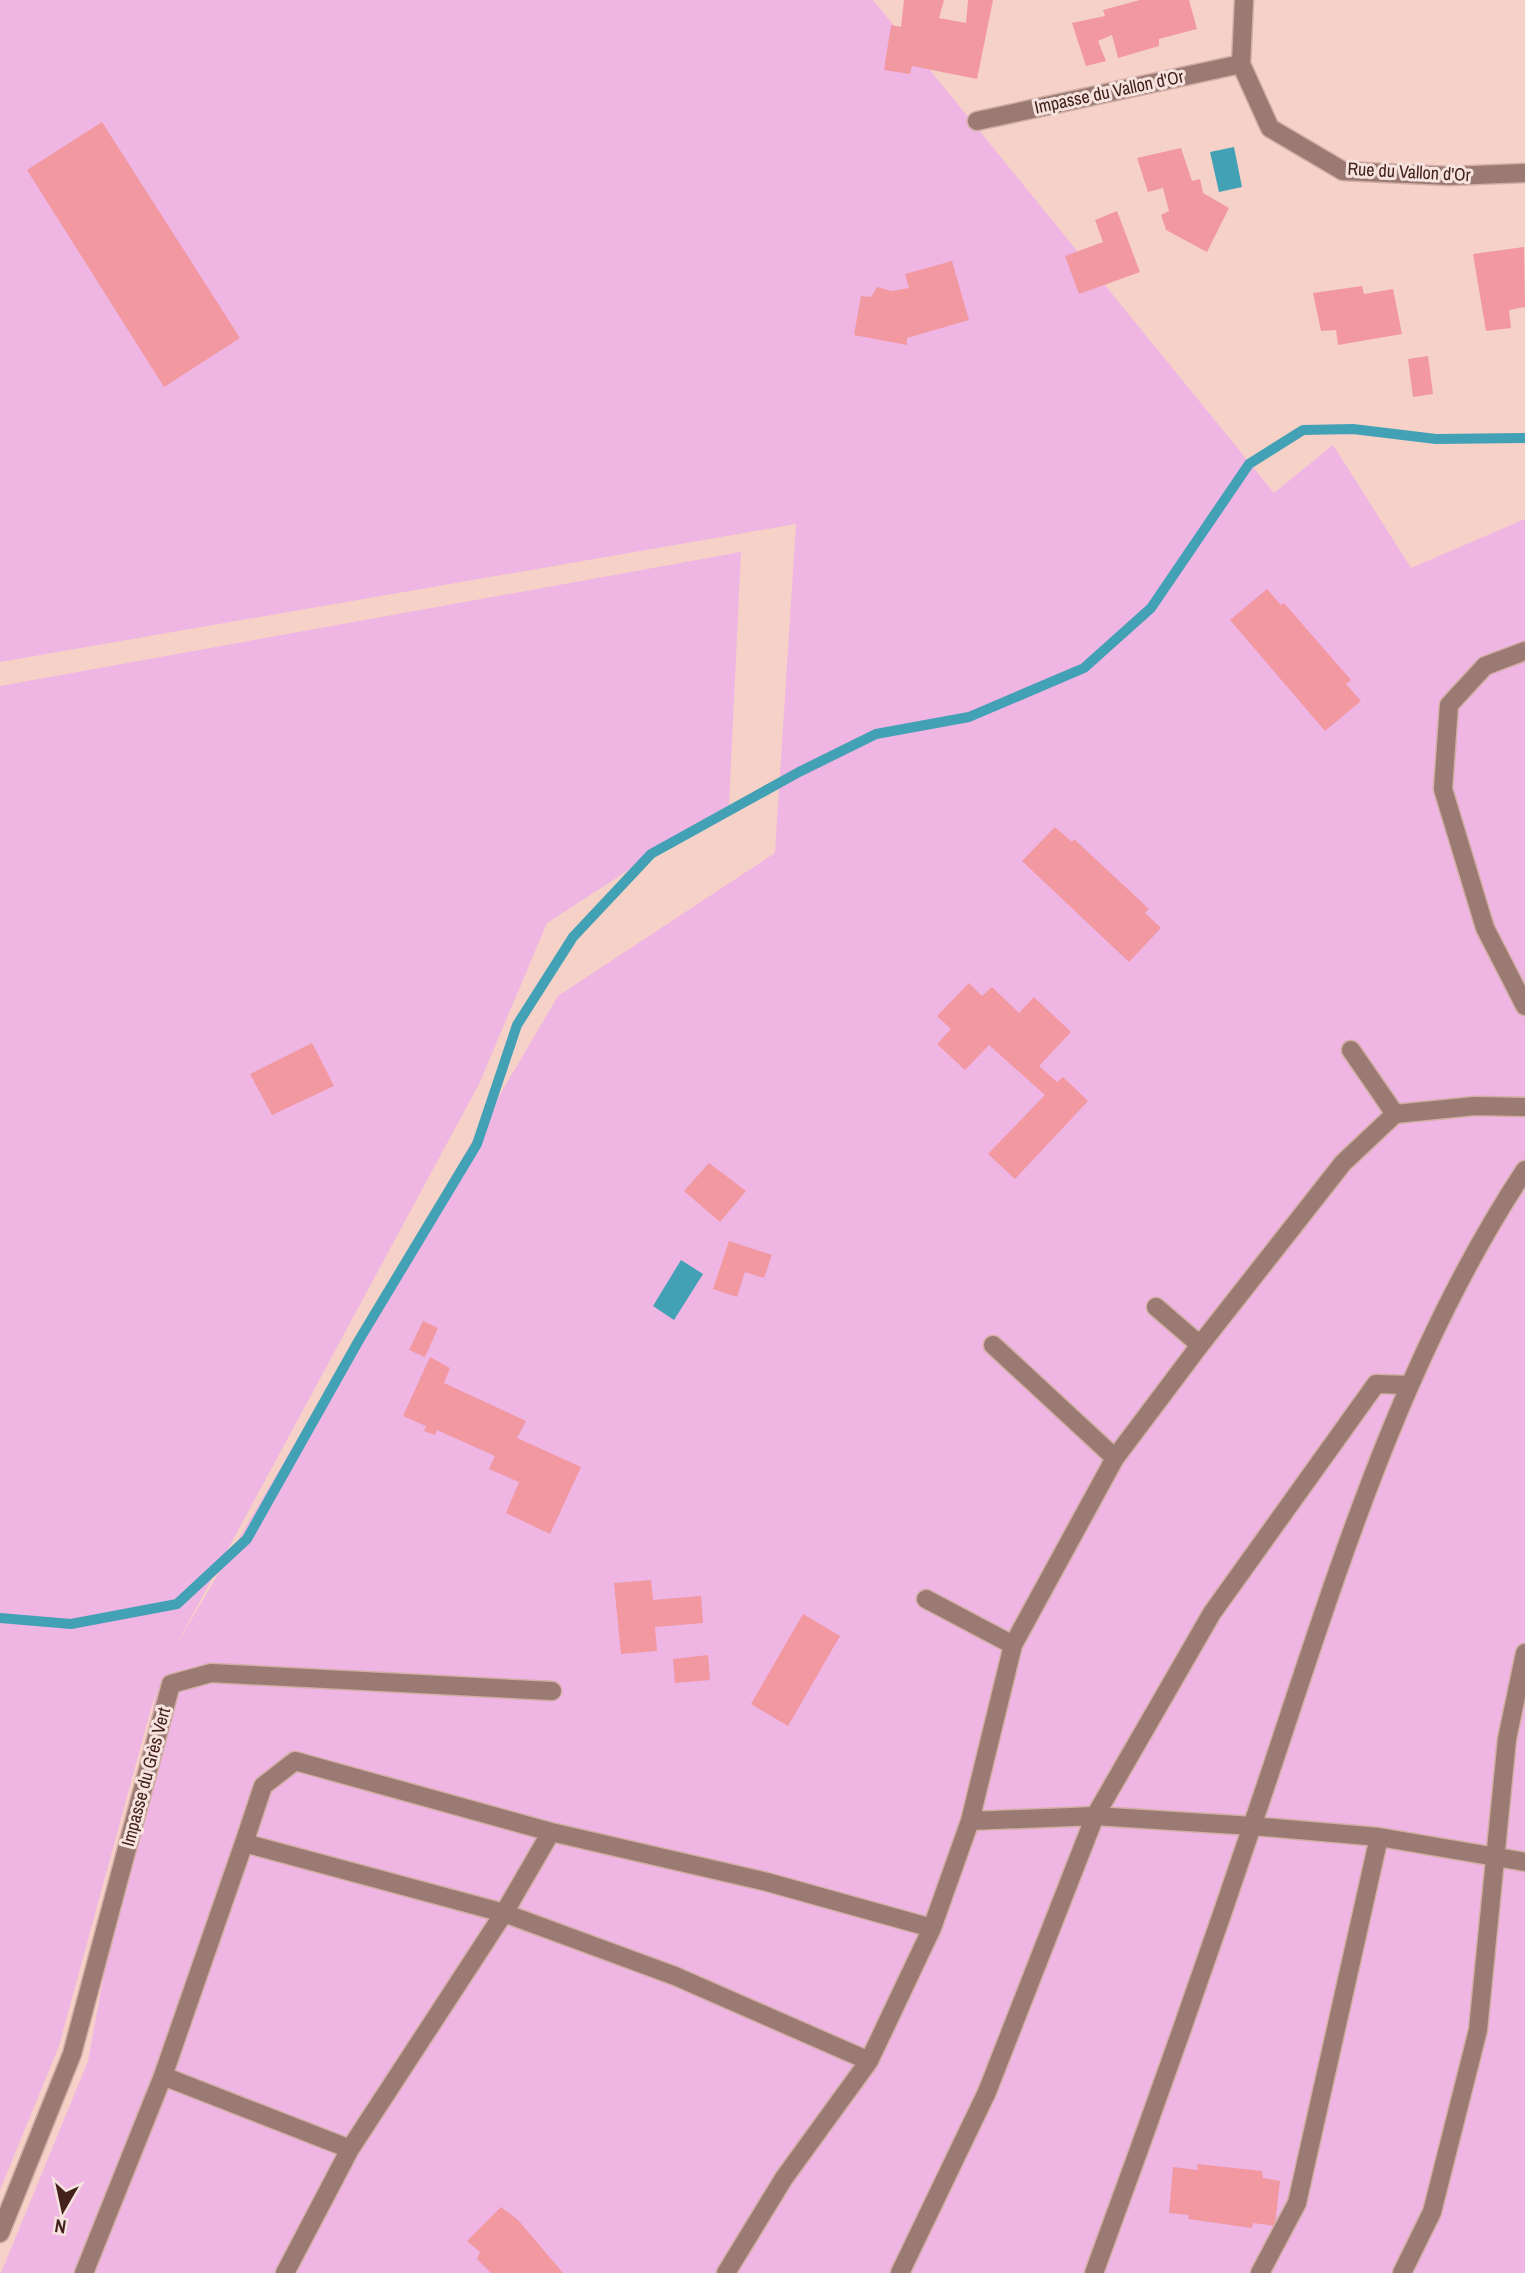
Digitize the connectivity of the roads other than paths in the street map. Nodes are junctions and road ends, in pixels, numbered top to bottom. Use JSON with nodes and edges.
{"nodes":[{"id":1,"x":1244,"y":0,"type":"edge"},
{"id":2,"x":1241,"y":64,"type":"junction"},
{"id":3,"x":977,"y":121,"type":"dead end"},
{"id":4,"x":1525,"y":173,"type":"edge"},
{"id":5,"x":1525,"y":651,"type":"edge"},
{"id":6,"x":1525,"y":1006,"type":"edge"},
{"id":7,"x":1351,"y":1050,"type":"dead end"},
{"id":8,"x":1525,"y":1107,"type":"edge"},
{"id":9,"x":1395,"y":1114,"type":"junction"},
{"id":10,"x":1525,"y":1170,"type":"edge"},
{"id":11,"x":1156,"y":1307,"type":"dead end"},
{"id":12,"x":993,"y":1345,"type":"dead end"},
{"id":13,"x":1200,"y":1345,"type":"junction"},
{"id":14,"x":1409,"y":1385,"type":"junction"},
{"id":15,"x":1115,"y":1458,"type":"junction"},
{"id":16,"x":926,"y":1600,"type":"dead end"},
{"id":17,"x":1013,"y":1645,"type":"junction"},
{"id":18,"x":1525,"y":1653,"type":"edge"},
{"id":19,"x":552,"y":1691,"type":"dead end"},
{"id":20,"x":1095,"y":1816,"type":"junction"},
{"id":21,"x":970,"y":1821,"type":"junction"},
{"id":22,"x":1252,"y":1826,"type":"junction"},
{"id":23,"x":551,"y":1832,"type":"junction"},
{"id":24,"x":1379,"y":1837,"type":"junction"},
{"id":25,"x":244,"y":1843,"type":"junction"},
{"id":26,"x":1494,"y":1855,"type":"junction"},
{"id":27,"x":1525,"y":1862,"type":"edge"},
{"id":28,"x":504,"y":1913,"type":"junction"},
{"id":29,"x":932,"y":1928,"type":"junction"},
{"id":30,"x":869,"y":2061,"type":"junction"},
{"id":31,"x":163,"y":2076,"type":"junction"},
{"id":32,"x":350,"y":2149,"type":"junction"},
{"id":33,"x":0,"y":2233,"type":"edge"},
{"id":34,"x":84,"y":2273,"type":"edge"},
{"id":35,"x":285,"y":2273,"type":"edge"},
{"id":36,"x":726,"y":2273,"type":"edge"},
{"id":37,"x":900,"y":2273,"type":"edge"},
{"id":38,"x":1094,"y":2273,"type":"edge"},
{"id":39,"x":1260,"y":2273,"type":"edge"},
{"id":40,"x":1402,"y":2273,"type":"edge"}],
"edges":[{"from":1,"to":2,"type":"street","name":"Rue du Vallon d'Or"},
{"from":2,"to":3,"type":"street","name":"Impasse du Vallon d'Or"},
{"from":2,"to":4,"type":"street","name":"Rue du Vallon d'Or"},
{"from":5,"to":6,"type":"street"},
{"from":7,"to":9,"type":"street"},
{"from":8,"to":9,"type":"street"},
{"from":9,"to":13,"type":"street"},
{"from":10,"to":14,"type":"street"},
{"from":11,"to":13,"type":"street"},
{"from":12,"to":15,"type":"street"},
{"from":13,"to":15,"type":"street"},
{"from":14,"to":20,"type":"street"},
{"from":14,"to":22,"type":"street"},
{"from":15,"to":17,"type":"street"},
{"from":16,"to":17,"type":"street"},
{"from":17,"to":21,"type":"street"},
{"from":18,"to":26,"type":"street"},
{"from":19,"to":33,"type":"street","name":"Impasse du Grès Vert"},
{"from":20,"to":21,"type":"street"},
{"from":20,"to":22,"type":"street"},
{"from":20,"to":37,"type":"street"},
{"from":21,"to":29,"type":"street"},
{"from":22,"to":24,"type":"street"},
{"from":22,"to":38,"type":"street"},
{"from":23,"to":25,"type":"street"},
{"from":23,"to":28,"type":"street"},
{"from":23,"to":29,"type":"street"},
{"from":24,"to":26,"type":"street"},
{"from":24,"to":39,"type":"street"},
{"from":25,"to":28,"type":"street"},
{"from":25,"to":31,"type":"street"},
{"from":26,"to":27,"type":"street"},
{"from":26,"to":40,"type":"street"},
{"from":28,"to":30,"type":"street"},
{"from":28,"to":32,"type":"street"},
{"from":29,"to":30,"type":"street"},
{"from":30,"to":36,"type":"street"},
{"from":31,"to":32,"type":"street"},
{"from":31,"to":34,"type":"street"},
{"from":32,"to":35,"type":"street"}]}
